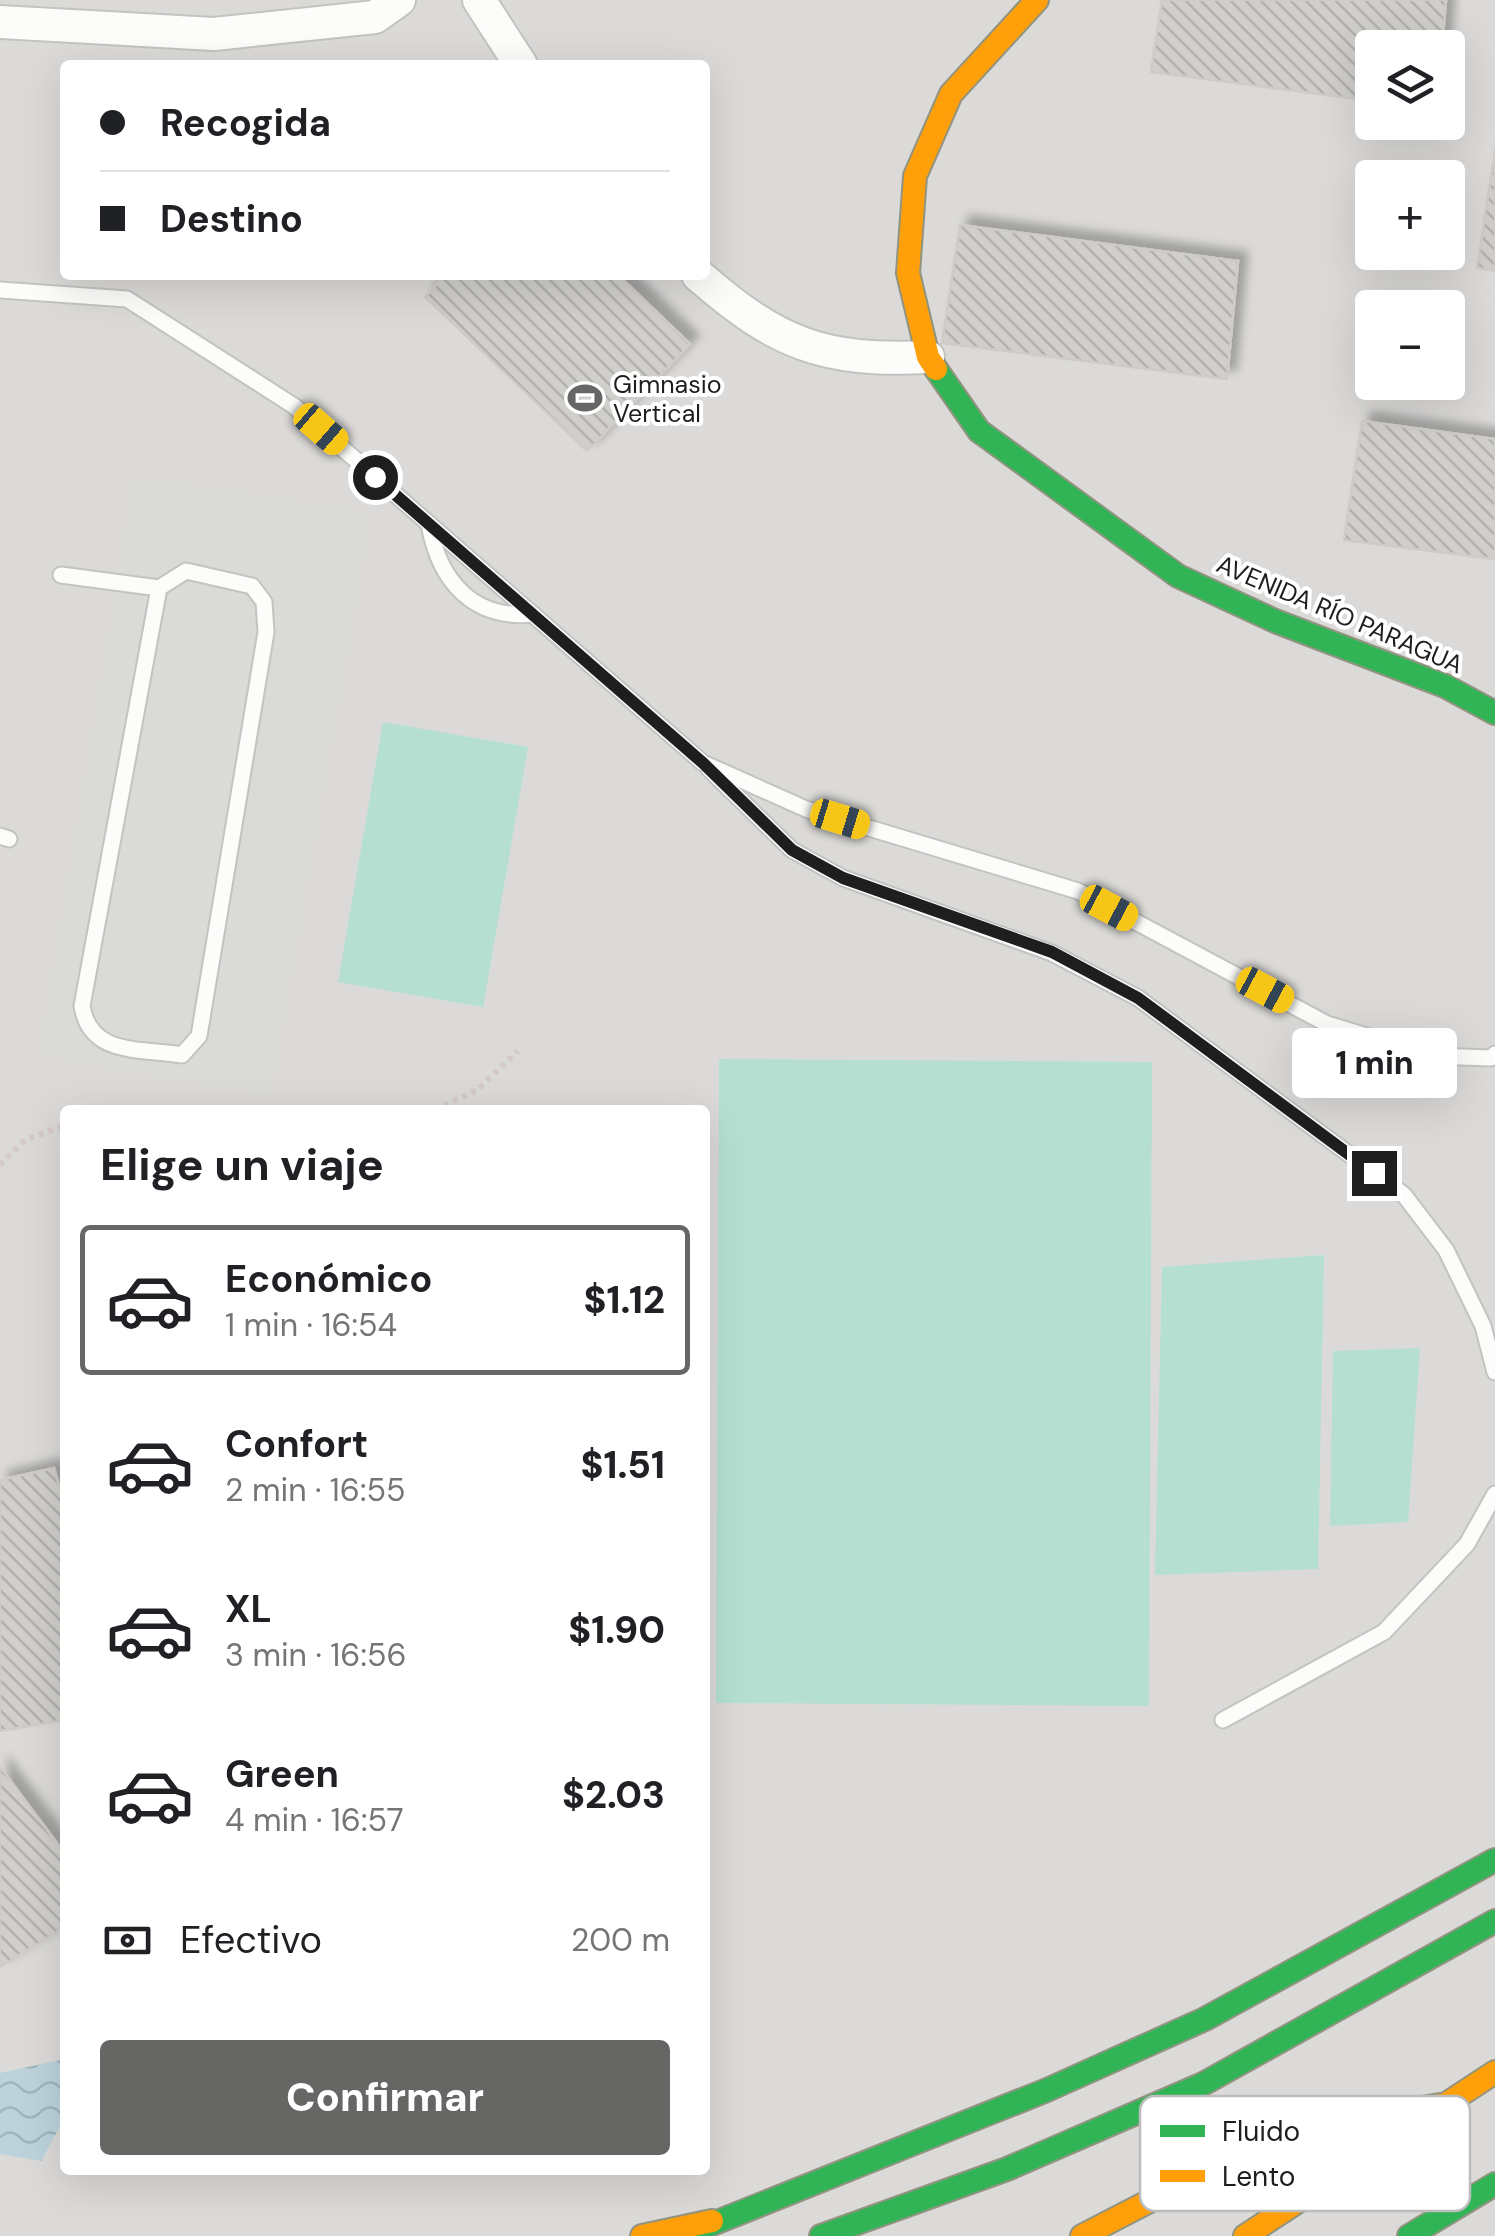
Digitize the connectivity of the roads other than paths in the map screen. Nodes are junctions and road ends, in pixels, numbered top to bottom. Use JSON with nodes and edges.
{"nodes":[{"id":1,"x":400,"y":0,"type":"edge"},
{"id":2,"x":479,"y":0,"type":"edge"},
{"id":3,"x":1037,"y":0,"type":"edge"},
{"id":4,"x":0,"y":22,"type":"edge"},
{"id":5,"x":517,"y":60,"type":"edge"},
{"id":6,"x":704,"y":280,"type":"edge"},
{"id":7,"x":0,"y":290,"type":"edge"},
{"id":8,"x":928,"y":357,"type":"junction"},
{"id":9,"x":429,"y":524,"type":"junction"},
{"id":10,"x":60,"y":574,"type":"dead end"},
{"id":11,"x":159,"y":588,"type":"junction"},
{"id":12,"x":533,"y":614,"type":"junction"},
{"id":13,"x":1495,"y":713,"type":"edge"},
{"id":14,"x":703,"y":763,"type":"junction"},
{"id":15,"x":1495,"y":1054,"type":"edge"},
{"id":16,"x":1495,"y":1372,"type":"edge"},
{"id":17,"x":1495,"y":1494,"type":"edge"},
{"id":18,"x":1223,"y":1720,"type":"dead end"},
{"id":19,"x":1495,"y":1860,"type":"edge"},
{"id":20,"x":1495,"y":1922,"type":"edge"},
{"id":21,"x":1495,"y":2072,"type":"edge"},
{"id":22,"x":1175,"y":2096,"type":"edge"},
{"id":23,"x":1455,"y":2096,"type":"edge"},
{"id":24,"x":1140,"y":2111,"type":"edge"},
{"id":25,"x":1495,"y":2184,"type":"edge"},
{"id":26,"x":1470,"y":2199,"type":"edge"},
{"id":27,"x":1140,"y":2203,"type":"edge"},
{"id":28,"x":1281,"y":2211,"type":"edge"},
{"id":29,"x":1450,"y":2211,"type":"edge"},
{"id":30,"x":712,"y":2220,"type":"junction"},
{"id":31,"x":642,"y":2236,"type":"edge"},
{"id":32,"x":682,"y":2236,"type":"edge"},
{"id":33,"x":821,"y":2236,"type":"edge"},
{"id":34,"x":1082,"y":2236,"type":"edge"},
{"id":35,"x":1244,"y":2236,"type":"edge"},
{"id":36,"x":1409,"y":2236,"type":"edge"}],
"edges":[{"from":1,"to":4,"type":"street"},
{"from":2,"to":5,"type":"street"},
{"from":3,"to":8,"type":"main road","name":"AVENIDA RÍO PARAGUA"},
{"from":6,"to":8,"type":"street"},
{"from":7,"to":9,"type":"lane"},
{"from":8,"to":13,"type":"main road","name":"AVENIDA RÍO PARAGUA"},
{"from":9,"to":12,"type":"lane"},
{"from":9,"to":12,"type":"lane"},
{"from":10,"to":11,"type":"lane"},
{"from":11,"to":11,"type":"lane"},
{"from":12,"to":14,"type":"lane"},
{"from":14,"to":15,"type":"lane"},
{"from":14,"to":16,"type":"lane"},
{"from":17,"to":18,"type":"lane"},
{"from":19,"to":30,"type":"main road"},
{"from":20,"to":22,"type":"main road"},
{"from":21,"to":23,"type":"main road"},
{"from":24,"to":33,"type":"main road"},
{"from":25,"to":26,"type":"main road"},
{"from":27,"to":34,"type":"main road"},
{"from":28,"to":35,"type":"main road"},
{"from":29,"to":36,"type":"main road"},
{"from":30,"to":31,"type":"main road"},
{"from":30,"to":32,"type":"main road"}]}
